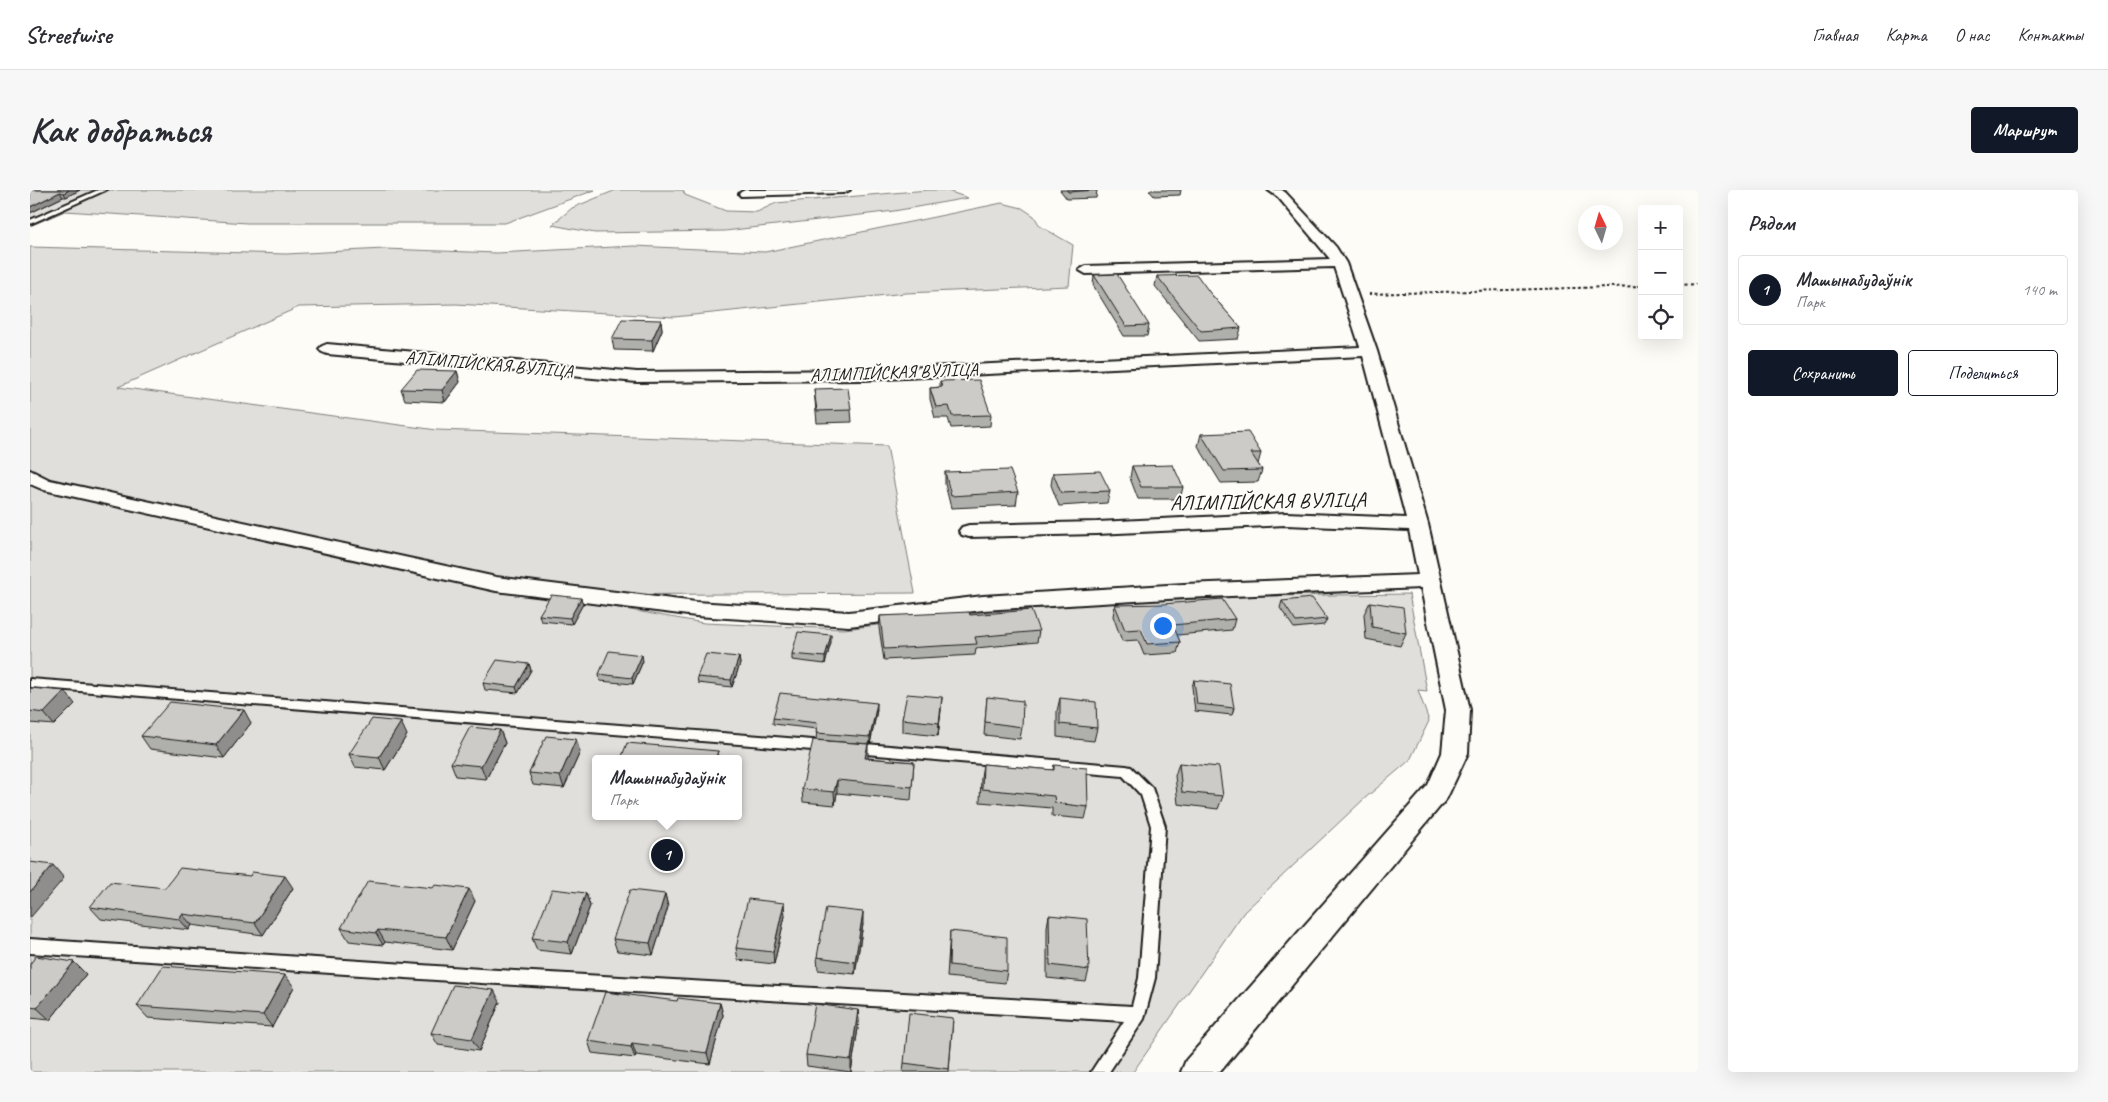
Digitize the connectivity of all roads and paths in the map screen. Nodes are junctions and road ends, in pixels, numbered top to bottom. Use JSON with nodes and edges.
{"nodes":[{"id":1,"x":103,"y":190,"type":"edge"},
{"id":2,"x":844,"y":190,"type":"edge"},
{"id":3,"x":1274,"y":190,"type":"edge"},
{"id":4,"x":745,"y":194,"type":"dead end"},
{"id":5,"x":30,"y":222,"type":"edge"},
{"id":6,"x":1339,"y":263,"type":"junction"},
{"id":7,"x":1086,"y":270,"type":"dead end"},
{"id":8,"x":1698,"y":284,"type":"edge"},
{"id":9,"x":1683,"y":285,"type":"edge"},
{"id":10,"x":1638,"y":286,"type":"edge"},
{"id":11,"x":1351,"y":295,"type":"junction"},
{"id":12,"x":326,"y":349,"type":"dead end"},
{"id":13,"x":1369,"y":351,"type":"junction"},
{"id":14,"x":30,"y":476,"type":"edge"},
{"id":15,"x":1418,"y":524,"type":"junction"},
{"id":16,"x":969,"y":531,"type":"dead end"},
{"id":17,"x":1431,"y":581,"type":"junction"},
{"id":18,"x":30,"y":682,"type":"edge"},
{"id":19,"x":30,"y":946,"type":"edge"},
{"id":20,"x":1138,"y":1014,"type":"junction"},
{"id":21,"x":1099,"y":1072,"type":"edge"},
{"id":22,"x":1198,"y":1072,"type":"edge"}],
"edges":[{"from":1,"to":5,"type":"lane"},
{"from":2,"to":4,"type":"street"},
{"from":3,"to":6,"type":"street"},
{"from":6,"to":7,"type":"street"},
{"from":6,"to":11,"type":"street"},
{"from":8,"to":9,"type":"path"},
{"from":10,"to":11,"type":"path"},
{"from":11,"to":13,"type":"street"},
{"from":12,"to":13,"type":"street","name":"АЛІМПІЙСКАЯ ВУЛІЦА"},
{"from":13,"to":15,"type":"street"},
{"from":14,"to":17,"type":"street"},
{"from":15,"to":16,"type":"street","name":"АЛІМПІЙСКАЯ ВУЛІЦА"},
{"from":15,"to":17,"type":"street"},
{"from":17,"to":22,"type":"street"},
{"from":18,"to":20,"type":"lane"},
{"from":19,"to":20,"type":"lane"},
{"from":20,"to":21,"type":"lane"}]}
